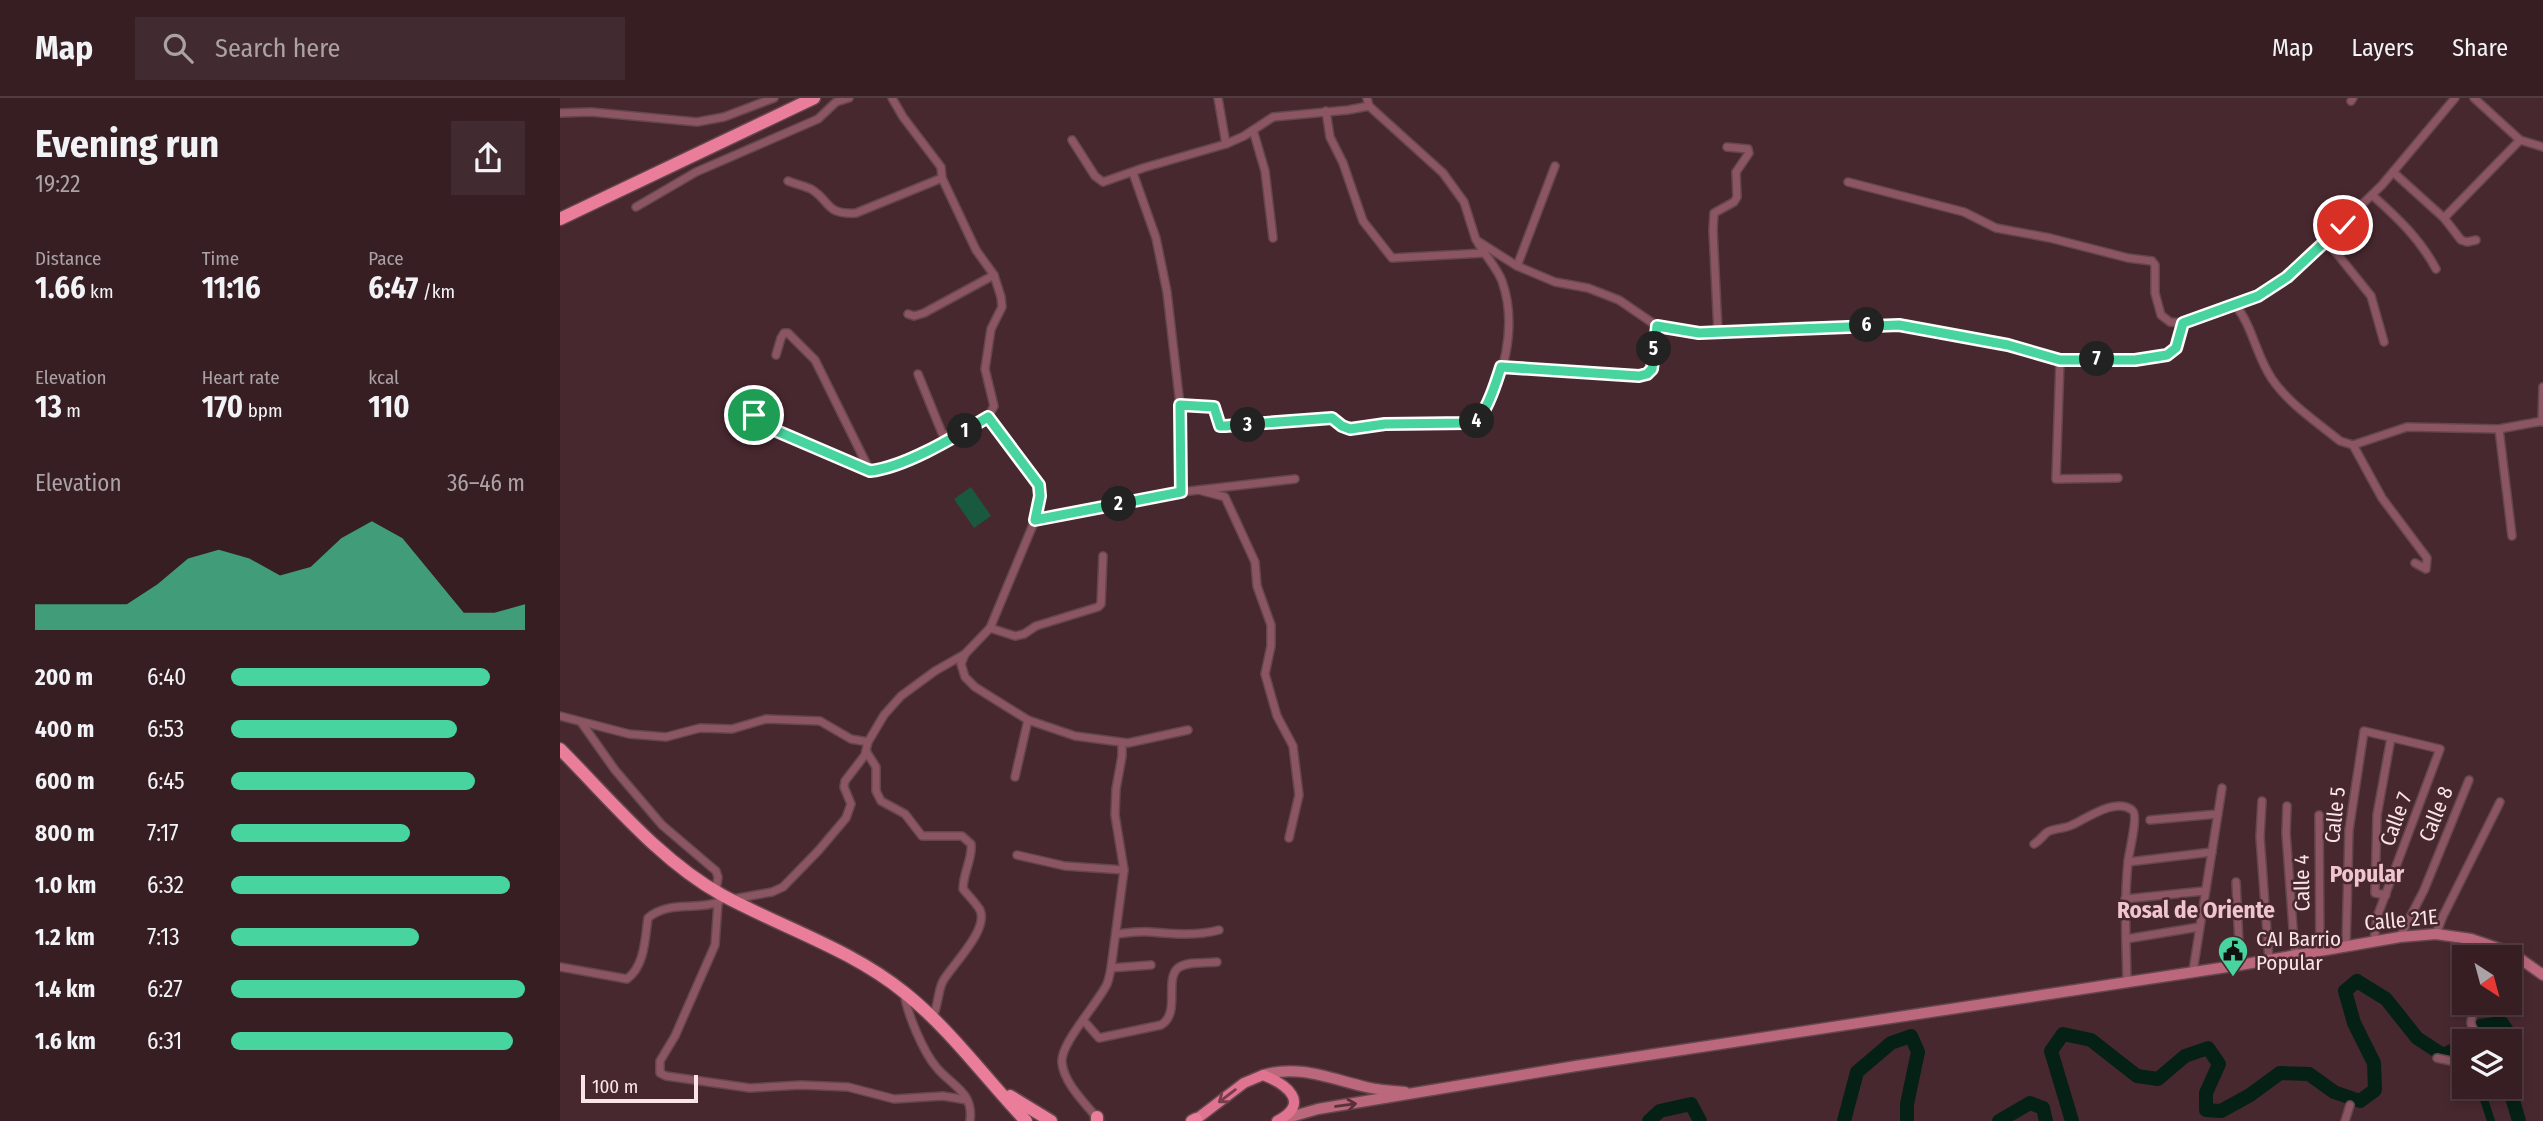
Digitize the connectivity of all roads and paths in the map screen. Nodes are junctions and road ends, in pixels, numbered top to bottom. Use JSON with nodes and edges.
{"nodes":[{"id":1,"x":774,"y":98,"type":"edge"},
{"id":2,"x":814,"y":98,"type":"edge"},
{"id":3,"x":849,"y":98,"type":"edge"},
{"id":4,"x":891,"y":98,"type":"edge"},
{"id":5,"x":1218,"y":98,"type":"edge"},
{"id":6,"x":2474,"y":98,"type":"edge"},
{"id":7,"x":2452,"y":99,"type":"edge"},
{"id":8,"x":836,"y":100,"type":"edge"},
{"id":9,"x":1368,"y":102,"type":"edge"},
{"id":10,"x":1326,"y":111,"type":"junction"},
{"id":11,"x":560,"y":113,"type":"edge"},
{"id":12,"x":1253,"y":130,"type":"junction"},
{"id":13,"x":1072,"y":140,"type":"dead end"},
{"id":14,"x":2520,"y":140,"type":"junction"},
{"id":15,"x":1226,"y":144,"type":"junction"},
{"id":16,"x":1727,"y":147,"type":"dead end"},
{"id":17,"x":2543,"y":147,"type":"edge"},
{"id":18,"x":1555,"y":166,"type":"dead end"},
{"id":19,"x":2393,"y":172,"type":"junction"},
{"id":20,"x":1132,"y":173,"type":"junction"},
{"id":21,"x":942,"y":178,"type":"junction"},
{"id":22,"x":788,"y":181,"type":"dead end"},
{"id":23,"x":1848,"y":182,"type":"dead end"},
{"id":24,"x":2372,"y":195,"type":"junction"},
{"id":25,"x":636,"y":207,"type":"dead end"},
{"id":26,"x":2444,"y":218,"type":"junction"},
{"id":27,"x":560,"y":219,"type":"edge"},
{"id":28,"x":1273,"y":238,"type":"dead end"},
{"id":29,"x":1476,"y":240,"type":"junction"},
{"id":30,"x":2326,"y":240,"type":"junction"},
{"id":31,"x":2476,"y":240,"type":"dead end"},
{"id":32,"x":1484,"y":253,"type":"junction"},
{"id":33,"x":1517,"y":266,"type":"junction"},
{"id":34,"x":2436,"y":269,"type":"dead end"},
{"id":35,"x":993,"y":275,"type":"junction"},
{"id":36,"x":2236,"y":306,"type":"junction"},
{"id":37,"x":908,"y":314,"type":"dead end"},
{"id":38,"x":2183,"y":323,"type":"junction"},
{"id":39,"x":1657,"y":326,"type":"junction"},
{"id":40,"x":1718,"y":332,"type":"junction"},
{"id":41,"x":2384,"y":342,"type":"dead end"},
{"id":42,"x":776,"y":355,"type":"dead end"},
{"id":43,"x":2060,"y":360,"type":"junction"},
{"id":44,"x":1501,"y":367,"type":"junction"},
{"id":45,"x":918,"y":374,"type":"dead end"},
{"id":46,"x":2543,"y":387,"type":"edge"},
{"id":47,"x":1180,"y":405,"type":"junction"},
{"id":48,"x":754,"y":415,"type":"dead end"},
{"id":49,"x":988,"y":417,"type":"junction"},
{"id":50,"x":2543,"y":421,"type":"edge"},
{"id":51,"x":2499,"y":429,"type":"junction"},
{"id":52,"x":951,"y":439,"type":"junction"},
{"id":53,"x":2353,"y":445,"type":"junction"},
{"id":54,"x":870,"y":471,"type":"junction"},
{"id":55,"x":2118,"y":478,"type":"dead end"},
{"id":56,"x":1295,"y":479,"type":"dead end"},
{"id":57,"x":1199,"y":490,"type":"junction"},
{"id":58,"x":1181,"y":492,"type":"junction"},
{"id":59,"x":1035,"y":520,"type":"junction"},
{"id":60,"x":2512,"y":536,"type":"dead end"},
{"id":61,"x":1103,"y":556,"type":"dead end"},
{"id":62,"x":2415,"y":563,"type":"dead end"},
{"id":63,"x":990,"y":628,"type":"junction"},
{"id":64,"x":965,"y":654,"type":"junction"},
{"id":65,"x":560,"y":716,"type":"edge"},
{"id":66,"x":1028,"y":720,"type":"junction"},
{"id":67,"x":580,"y":722,"type":"junction"},
{"id":68,"x":1188,"y":730,"type":"dead end"},
{"id":69,"x":2391,"y":738,"type":"junction"},
{"id":70,"x":868,"y":742,"type":"junction"},
{"id":71,"x":1122,"y":743,"type":"junction"},
{"id":72,"x":560,"y":749,"type":"edge"},
{"id":73,"x":866,"y":751,"type":"junction"},
{"id":74,"x":1015,"y":777,"type":"dead end"},
{"id":75,"x":2469,"y":780,"type":"dead end"},
{"id":76,"x":2222,"y":788,"type":"dead end"},
{"id":77,"x":2262,"y":801,"type":"dead end"},
{"id":78,"x":2500,"y":802,"type":"dead end"},
{"id":79,"x":2287,"y":806,"type":"dead end"},
{"id":80,"x":2218,"y":814,"type":"junction"},
{"id":81,"x":2319,"y":815,"type":"dead end"},
{"id":82,"x":2150,"y":820,"type":"dead end"},
{"id":83,"x":1289,"y":838,"type":"dead end"},
{"id":84,"x":2034,"y":844,"type":"dead end"},
{"id":85,"x":2212,"y":852,"type":"junction"},
{"id":86,"x":1017,"y":855,"type":"dead end"},
{"id":87,"x":2128,"y":862,"type":"junction"},
{"id":88,"x":1124,"y":870,"type":"junction"},
{"id":89,"x":2236,"y":882,"type":"dead end"},
{"id":90,"x":2204,"y":891,"type":"junction"},
{"id":91,"x":2386,"y":895,"type":"junction"},
{"id":92,"x":723,"y":897,"type":"junction"},
{"id":93,"x":2125,"y":900,"type":"junction"},
{"id":94,"x":2199,"y":927,"type":"junction"},
{"id":95,"x":1219,"y":930,"type":"dead end"},
{"id":96,"x":1116,"y":934,"type":"junction"},
{"id":97,"x":2437,"y":934,"type":"junction"},
{"id":98,"x":2400,"y":937,"type":"junction"},
{"id":99,"x":2126,"y":939,"type":"junction"},
{"id":100,"x":2374,"y":941,"type":"junction"},
{"id":101,"x":2483,"y":945,"type":"edge"},
{"id":102,"x":2346,"y":946,"type":"junction"},
{"id":103,"x":2320,"y":950,"type":"junction"},
{"id":104,"x":2295,"y":955,"type":"junction"},
{"id":105,"x":2269,"y":960,"type":"junction"},
{"id":106,"x":1217,"y":962,"type":"dead end"},
{"id":107,"x":2522,"y":962,"type":"edge"},
{"id":108,"x":1151,"y":965,"type":"dead end"},
{"id":109,"x":2240,"y":965,"type":"junction"},
{"id":110,"x":560,"y":967,"type":"edge"},
{"id":111,"x":1111,"y":968,"type":"junction"},
{"id":112,"x":2193,"y":971,"type":"junction"},
{"id":113,"x":2543,"y":975,"type":"edge"},
{"id":114,"x":2127,"y":981,"type":"junction"},
{"id":115,"x":904,"y":992,"type":"junction"},
{"id":116,"x":933,"y":1017,"type":"junction"},
{"id":117,"x":1084,"y":1021,"type":"junction"},
{"id":118,"x":2437,"y":1058,"type":"dead end"},
{"id":119,"x":2452,"y":1061,"type":"edge"},
{"id":120,"x":1263,"y":1075,"type":"junction"},
{"id":121,"x":994,"y":1085,"type":"junction"},
{"id":122,"x":1422,"y":1094,"type":"junction"},
{"id":123,"x":967,"y":1100,"type":"junction"},
{"id":124,"x":2350,"y":1105,"type":"dead end"},
{"id":125,"x":1021,"y":1117,"type":"edge"},
{"id":126,"x":1099,"y":1120,"type":"edge"},
{"id":127,"x":970,"y":1121,"type":"edge"},
{"id":128,"x":1051,"y":1121,"type":"edge"},
{"id":129,"x":1194,"y":1121,"type":"edge"},
{"id":130,"x":1278,"y":1121,"type":"edge"},
{"id":131,"x":2344,"y":1121,"type":"edge"}],
"edges":[{"from":1,"to":11,"type":"street"},
{"from":2,"to":27,"type":"highway"},
{"from":3,"to":8,"type":"street"},
{"from":4,"to":21,"type":"street"},
{"from":5,"to":15,"type":"street"},
{"from":6,"to":14,"type":"street"},
{"from":7,"to":19,"type":"street"},
{"from":8,"to":25,"type":"street"},
{"from":9,"to":10,"type":"street"},
{"from":9,"to":29,"type":"street"},
{"from":10,"to":12,"type":"street"},
{"from":10,"to":32,"type":"street"},
{"from":12,"to":15,"type":"street"},
{"from":12,"to":28,"type":"street"},
{"from":13,"to":20,"type":"street"},
{"from":14,"to":17,"type":"street"},
{"from":14,"to":26,"type":"street"},
{"from":15,"to":20,"type":"street"},
{"from":16,"to":40,"type":"street"},
{"from":18,"to":33,"type":"street"},
{"from":19,"to":24,"type":"street"},
{"from":19,"to":26,"type":"street"},
{"from":20,"to":47,"type":"street"},
{"from":21,"to":22,"type":"street"},
{"from":21,"to":35,"type":"street"},
{"from":23,"to":38,"type":"street"},
{"from":24,"to":30,"type":"street"},
{"from":24,"to":34,"type":"street"},
{"from":26,"to":31,"type":"street"},
{"from":29,"to":32,"type":"street"},
{"from":29,"to":33,"type":"street"},
{"from":30,"to":36,"type":"street"},
{"from":30,"to":41,"type":"street"},
{"from":32,"to":44,"type":"street"},
{"from":33,"to":39,"type":"street"},
{"from":35,"to":37,"type":"street"},
{"from":35,"to":49,"type":"street"},
{"from":36,"to":38,"type":"street"},
{"from":36,"to":53,"type":"street"},
{"from":38,"to":43,"type":"street"},
{"from":39,"to":40,"type":"street"},
{"from":39,"to":44,"type":"street"},
{"from":40,"to":43,"type":"street"},
{"from":42,"to":54,"type":"street"},
{"from":43,"to":55,"type":"street"},
{"from":44,"to":47,"type":"street"},
{"from":45,"to":52,"type":"street"},
{"from":46,"to":50,"type":"street"},
{"from":47,"to":58,"type":"street"},
{"from":48,"to":54,"type":"street"},
{"from":49,"to":52,"type":"street"},
{"from":49,"to":59,"type":"street"},
{"from":50,"to":51,"type":"street"},
{"from":51,"to":53,"type":"street"},
{"from":51,"to":60,"type":"street"},
{"from":52,"to":54,"type":"street"},
{"from":53,"to":62,"type":"street"},
{"from":56,"to":57,"type":"street"},
{"from":57,"to":58,"type":"street"},
{"from":57,"to":83,"type":"street"},
{"from":58,"to":59,"type":"street"},
{"from":59,"to":63,"type":"street"},
{"from":61,"to":63,"type":"street"},
{"from":63,"to":64,"type":"street"},
{"from":64,"to":66,"type":"street"},
{"from":64,"to":70,"type":"street"},
{"from":65,"to":67,"type":"street"},
{"from":66,"to":71,"type":"street"},
{"from":66,"to":74,"type":"street"},
{"from":67,"to":70,"type":"street"},
{"from":67,"to":92,"type":"street"},
{"from":68,"to":71,"type":"street"},
{"from":69,"to":91,"type":"street"},
{"from":69,"to":91,"type":"street","name":"Calle 7"},
{"from":69,"to":102,"type":"street","name":"Calle 5"},
{"from":70,"to":73,"type":"street"},
{"from":71,"to":88,"type":"street"},
{"from":72,"to":92,"type":"highway"},
{"from":73,"to":92,"type":"street"},
{"from":73,"to":116,"type":"street"},
{"from":75,"to":98,"type":"street","name":"Calle 8"},
{"from":76,"to":80,"type":"street"},
{"from":77,"to":105,"type":"street"},
{"from":78,"to":97,"type":"street"},
{"from":79,"to":104,"type":"street"},
{"from":80,"to":82,"type":"street"},
{"from":80,"to":85,"type":"street"},
{"from":81,"to":103,"type":"street","name":"Calle 4"},
{"from":84,"to":87,"type":"street"},
{"from":85,"to":87,"type":"street"},
{"from":85,"to":90,"type":"street"},
{"from":86,"to":88,"type":"street"},
{"from":87,"to":93,"type":"street"},
{"from":88,"to":96,"type":"street"},
{"from":89,"to":109,"type":"street"},
{"from":90,"to":93,"type":"street"},
{"from":90,"to":94,"type":"street"},
{"from":91,"to":100,"type":"street","name":"Calle 7"},
{"from":92,"to":110,"type":"street"},
{"from":92,"to":115,"type":"highway"},
{"from":92,"to":123,"type":"street"},
{"from":93,"to":99,"type":"street"},
{"from":94,"to":99,"type":"street"},
{"from":94,"to":112,"type":"street"},
{"from":95,"to":96,"type":"street"},
{"from":96,"to":111,"type":"street"},
{"from":97,"to":98,"type":"main road","name":"Calle 21E"},
{"from":97,"to":101,"type":"main road","name":"Calle 21E"},
{"from":98,"to":100,"type":"main road","name":"Calle 21E"},
{"from":99,"to":114,"type":"street"},
{"from":100,"to":102,"type":"main road","name":"Calle 21E"},
{"from":102,"to":103,"type":"main road","name":"Calle 21E"},
{"from":103,"to":104,"type":"main road","name":"Calle 21E"},
{"from":104,"to":105,"type":"main road","name":"Calle 21E"},
{"from":105,"to":109,"type":"main road","name":"Calle 21E"},
{"from":106,"to":117,"type":"street"},
{"from":107,"to":113,"type":"main road","name":"Calle 21E"},
{"from":108,"to":111,"type":"street"},
{"from":109,"to":112,"type":"main road","name":"Calle 21E"},
{"from":111,"to":117,"type":"street"},
{"from":112,"to":114,"type":"main road","name":"Calle 21E"},
{"from":114,"to":122,"type":"main road","name":"Calle 21E"},
{"from":115,"to":116,"type":"highway"},
{"from":115,"to":123,"type":"street"},
{"from":116,"to":121,"type":"highway"},
{"from":117,"to":126,"type":"street"},
{"from":118,"to":119,"type":"street"},
{"from":120,"to":122,"type":"main road"},
{"from":120,"to":129,"type":"main road","one_way":true},
{"from":120,"to":130,"type":"main road"},
{"from":121,"to":125,"type":"highway"},
{"from":121,"to":128,"type":"highway"},
{"from":130,"to":122,"type":"main road","one_way":true},
{"from":123,"to":127,"type":"street"},
{"from":124,"to":131,"type":"street"}]}
